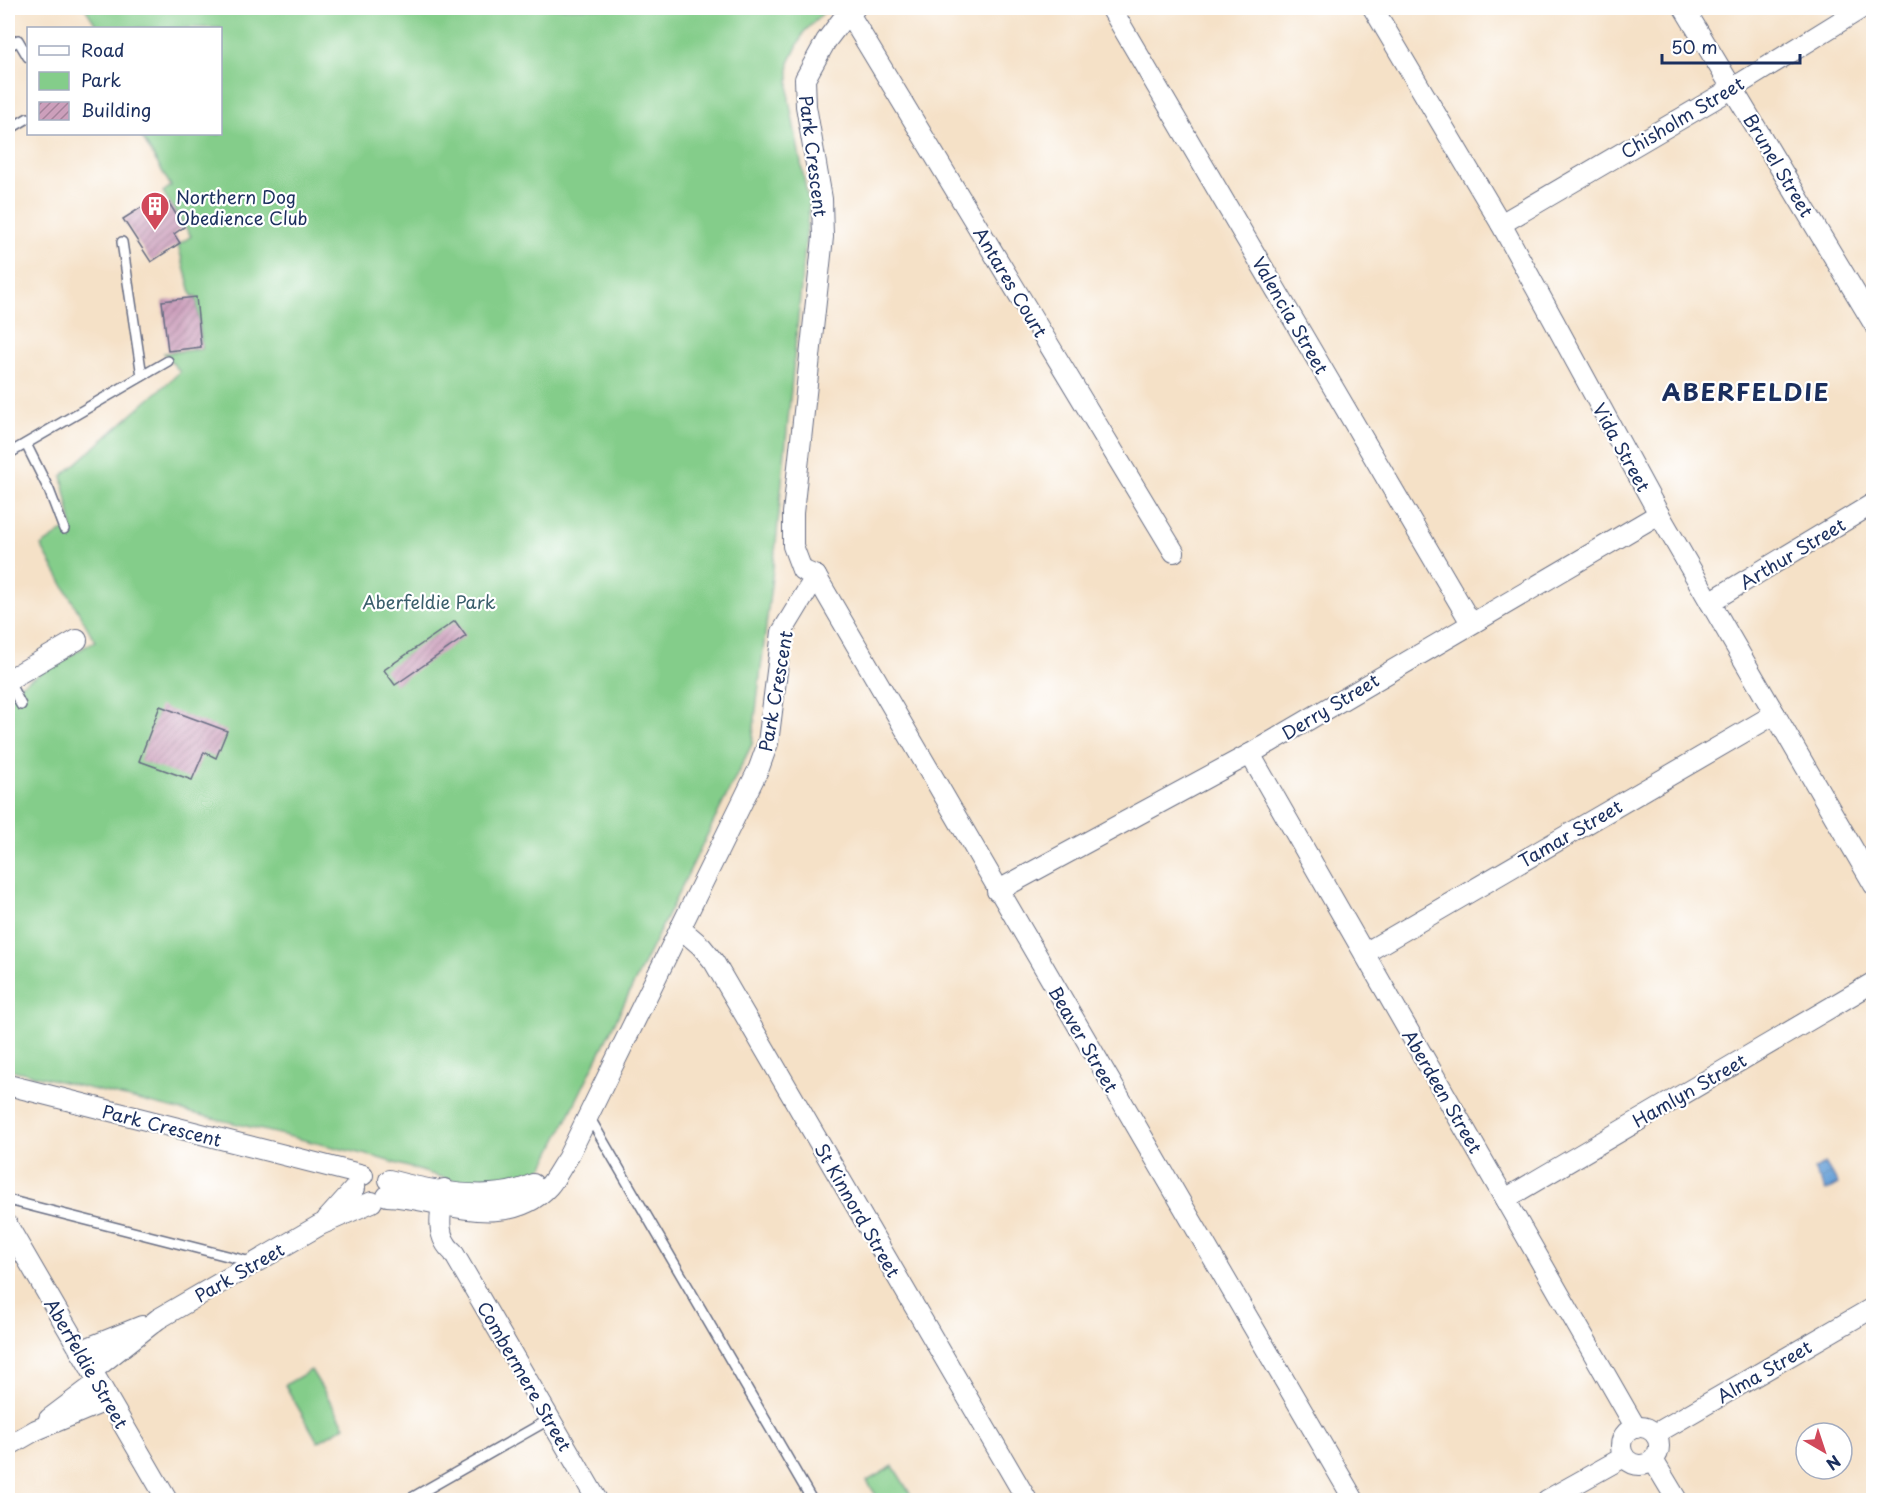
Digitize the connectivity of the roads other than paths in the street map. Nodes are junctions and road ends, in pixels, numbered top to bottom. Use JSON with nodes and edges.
{"nodes":[{"id":1,"x":1111,"y":8,"type":"edge"},
{"id":2,"x":1373,"y":8,"type":"edge"},
{"id":3,"x":1684,"y":8,"type":"edge"},
{"id":4,"x":1862,"y":8,"type":"edge"},
{"id":5,"x":852,"y":10,"type":"edge"},
{"id":6,"x":8,"y":46,"type":"edge"},
{"id":7,"x":27,"y":55,"type":"edge"},
{"id":8,"x":1733,"y":88,"type":"junction"},
{"id":9,"x":27,"y":119,"type":"edge"},
{"id":10,"x":8,"y":130,"type":"edge"},
{"id":11,"x":1501,"y":224,"type":"junction"},
{"id":12,"x":122,"y":242,"type":"dead end"},
{"id":13,"x":1874,"y":324,"type":"edge"},
{"id":14,"x":168,"y":361,"type":"dead end"},
{"id":15,"x":142,"y":376,"type":"junction"},
{"id":16,"x":26,"y":444,"type":"junction"},
{"id":17,"x":8,"y":454,"type":"edge"},
{"id":18,"x":1874,"y":503,"type":"edge"},
{"id":19,"x":1659,"y":514,"type":"junction"},
{"id":20,"x":64,"y":529,"type":"dead end"},
{"id":21,"x":1174,"y":552,"type":"dead end"},
{"id":22,"x":816,"y":576,"type":"junction"},
{"id":23,"x":1710,"y":602,"type":"junction"},
{"id":24,"x":1471,"y":623,"type":"junction"},
{"id":25,"x":77,"y":640,"type":"dead end"},
{"id":26,"x":8,"y":680,"type":"edge"},
{"id":27,"x":21,"y":705,"type":"dead end"},
{"id":28,"x":1774,"y":714,"type":"junction"},
{"id":29,"x":1250,"y":754,"type":"junction"},
{"id":30,"x":1874,"y":885,"type":"edge"},
{"id":31,"x":997,"y":891,"type":"junction"},
{"id":32,"x":680,"y":928,"type":"junction"},
{"id":33,"x":1365,"y":953,"type":"junction"},
{"id":34,"x":1874,"y":982,"type":"edge"},
{"id":35,"x":8,"y":1086,"type":"edge"},
{"id":36,"x":588,"y":1115,"type":"junction"},
{"id":37,"x":358,"y":1184,"type":"junction"},
{"id":38,"x":383,"y":1192,"type":"junction"},
{"id":39,"x":450,"y":1199,"type":"junction"},
{"id":40,"x":1505,"y":1199,"type":"junction"},
{"id":41,"x":8,"y":1200,"type":"edge"},
{"id":42,"x":320,"y":1225,"type":"junction"},
{"id":43,"x":8,"y":1226,"type":"edge"},
{"id":44,"x":254,"y":1263,"type":"junction"},
{"id":45,"x":1874,"y":1307,"type":"edge"},
{"id":46,"x":158,"y":1319,"type":"junction"},
{"id":47,"x":80,"y":1351,"type":"junction"},
{"id":48,"x":95,"y":1376,"type":"junction"},
{"id":49,"x":108,"y":1400,"type":"junction"},
{"id":50,"x":550,"y":1419,"type":"junction"},
{"id":51,"x":1636,"y":1428,"type":"junction"},
{"id":52,"x":36,"y":1430,"type":"junction"},
{"id":53,"x":1655,"y":1434,"type":"junction"},
{"id":54,"x":8,"y":1446,"type":"edge"},
{"id":55,"x":1624,"y":1457,"type":"junction"},
{"id":56,"x":1653,"y":1460,"type":"junction"},
{"id":57,"x":167,"y":1500,"type":"edge"},
{"id":58,"x":408,"y":1500,"type":"edge"},
{"id":59,"x":597,"y":1500,"type":"edge"},
{"id":60,"x":812,"y":1500,"type":"edge"},
{"id":61,"x":1027,"y":1500,"type":"edge"},
{"id":62,"x":1354,"y":1500,"type":"edge"},
{"id":63,"x":1547,"y":1500,"type":"edge"},
{"id":64,"x":1677,"y":1500,"type":"edge"}],
"edges":[{"from":1,"to":24,"type":"street","name":"Valencia Street"},
{"from":2,"to":11,"type":"street","name":"Vida Street"},
{"from":3,"to":8,"type":"street","name":"Brunel Street"},
{"from":4,"to":8,"type":"street","name":"Chisholm Street"},
{"from":5,"to":21,"type":"street","name":"Antares Court"},
{"from":5,"to":22,"type":"street","name":"Park Crescent"},
{"from":6,"to":7,"type":"lane"},
{"from":8,"to":11,"type":"street","name":"Chisholm Street"},
{"from":8,"to":13,"type":"street","name":"Brunel Street"},
{"from":9,"to":10,"type":"lane"},
{"from":11,"to":19,"type":"street","name":"Vida Street"},
{"from":12,"to":15,"type":"lane"},
{"from":14,"to":15,"type":"lane"},
{"from":15,"to":16,"type":"lane"},
{"from":16,"to":17,"type":"lane"},
{"from":16,"to":20,"type":"lane"},
{"from":18,"to":23,"type":"street","name":"Arthur Street"},
{"from":19,"to":23,"type":"street","name":"Vida Street"},
{"from":19,"to":24,"type":"street","name":"Derry Street"},
{"from":22,"to":31,"type":"street","name":"Beaver Street"},
{"from":22,"to":32,"type":"street","name":"Park Crescent"},
{"from":23,"to":28,"type":"street","name":"Vida Street"},
{"from":24,"to":29,"type":"street","name":"Derry Street"},
{"from":25,"to":26,"type":"street"},
{"from":26,"to":27,"type":"lane"},
{"from":28,"to":30,"type":"street","name":"Vida Street"},
{"from":28,"to":33,"type":"street","name":"Tamar Street"},
{"from":29,"to":31,"type":"street","name":"Derry Street"},
{"from":29,"to":33,"type":"street","name":"Aberdeen Street"},
{"from":31,"to":62,"type":"street","name":"Beaver Street"},
{"from":32,"to":36,"type":"street","name":"Park Crescent"},
{"from":32,"to":61,"type":"street","name":"St Kinnord Street"},
{"from":33,"to":40,"type":"street","name":"Aberdeen Street"},
{"from":34,"to":40,"type":"street","name":"Hamlyn Street"},
{"from":35,"to":37,"type":"street","name":"Park Crescent"},
{"from":36,"to":39,"type":"street","name":"Park Crescent"},
{"from":36,"to":60,"type":"lane"},
{"from":37,"to":38,"type":"street"},
{"from":37,"to":38,"type":"street","name":"Park Crescent"},
{"from":37,"to":42,"type":"street","name":"Park Street"},
{"from":38,"to":39,"type":"street","name":"Park Crescent"},
{"from":38,"to":42,"type":"street","name":"Park Street"},
{"from":39,"to":50,"type":"street","name":"Combermere Street"},
{"from":40,"to":51,"type":"street","name":"Aberdeen Street"},
{"from":41,"to":44,"type":"lane"},
{"from":42,"to":44,"type":"street","name":"Park Street"},
{"from":43,"to":47,"type":"street","name":"Aberfeldie Street"},
{"from":44,"to":46,"type":"street","name":"Park Street"},
{"from":45,"to":53,"type":"street","name":"Alma Street"},
{"from":46,"to":47,"type":"street","name":"Park Street"},
{"from":46,"to":48,"type":"street","name":"Park Street"},
{"from":47,"to":48,"type":"street","name":"Aberfeldie Street"},
{"from":48,"to":49,"type":"street","name":"Aberfeldie Street"},
{"from":48,"to":52,"type":"street","name":"Park Street"},
{"from":49,"to":52,"type":"street","name":"Park Street"},
{"from":49,"to":57,"type":"street","name":"Aberfeldie Street"},
{"from":50,"to":58,"type":"lane"},
{"from":50,"to":59,"type":"street","name":"Combermere Street"},
{"from":51,"to":53,"type":"street"},
{"from":51,"to":55,"type":"street"},
{"from":52,"to":54,"type":"street","name":"Park Street"},
{"from":53,"to":56,"type":"street"},
{"from":55,"to":56,"type":"street"},
{"from":55,"to":63,"type":"street"},
{"from":56,"to":64,"type":"street"}]}
